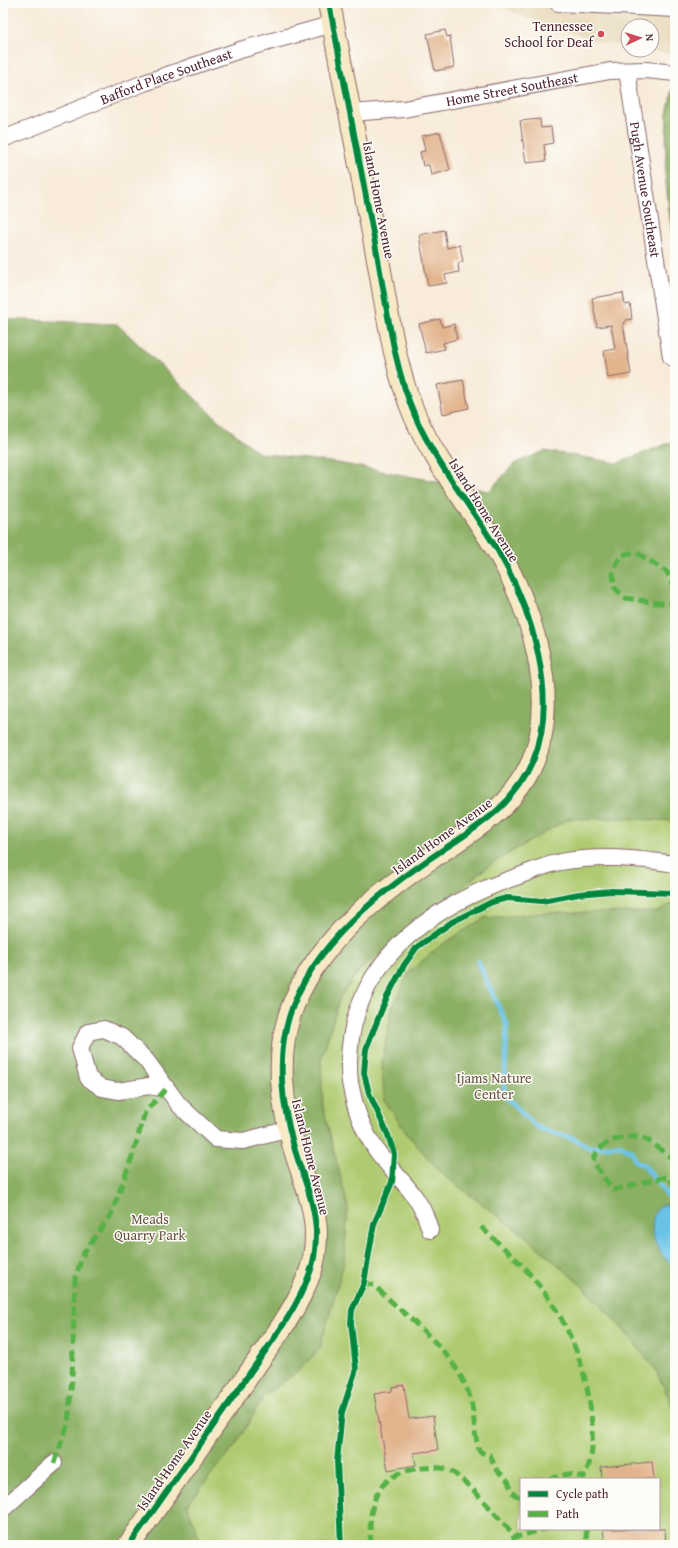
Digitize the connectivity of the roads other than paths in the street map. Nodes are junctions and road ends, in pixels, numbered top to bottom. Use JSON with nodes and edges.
{"nodes":[{"id":1,"x":329,"y":3,"type":"edge"},
{"id":2,"x":558,"y":3,"type":"edge"},
{"id":3,"x":675,"y":9,"type":"edge"},
{"id":4,"x":333,"y":24,"type":"junction"},
{"id":5,"x":627,"y":71,"type":"junction"},
{"id":6,"x":675,"y":73,"type":"edge"},
{"id":7,"x":350,"y":113,"type":"junction"},
{"id":8,"x":3,"y":139,"type":"edge"},
{"id":9,"x":671,"y":357,"type":"dead end"},
{"id":10,"x":675,"y":864,"type":"edge"},
{"id":11,"x":166,"y":1089,"type":"junction"},
{"id":12,"x":290,"y":1129,"type":"junction"},
{"id":13,"x":430,"y":1230,"type":"dead end"},
{"id":14,"x":54,"y":1463,"type":"dead end"},
{"id":15,"x":3,"y":1509,"type":"edge"},
{"id":16,"x":129,"y":1545,"type":"edge"}],
"edges":[{"from":1,"to":4,"type":"street","name":"Island Home Avenue"},
{"from":2,"to":3,"type":"street"},
{"from":4,"to":7,"type":"street","name":"Island Home Avenue"},
{"from":4,"to":8,"type":"street","name":"Bafford Place Southeast"},
{"from":5,"to":6,"type":"street","name":"Home Street Southeast"},
{"from":5,"to":7,"type":"street","name":"Home Street Southeast"},
{"from":5,"to":9,"type":"street","name":"Pugh Avenue Southeast"},
{"from":7,"to":12,"type":"street","name":"Island Home Avenue"},
{"from":10,"to":13,"type":"street"},
{"from":11,"to":11,"type":"street"},
{"from":11,"to":12,"type":"street"},
{"from":12,"to":16,"type":"street","name":"Island Home Avenue"},
{"from":14,"to":15,"type":"street"}]}
